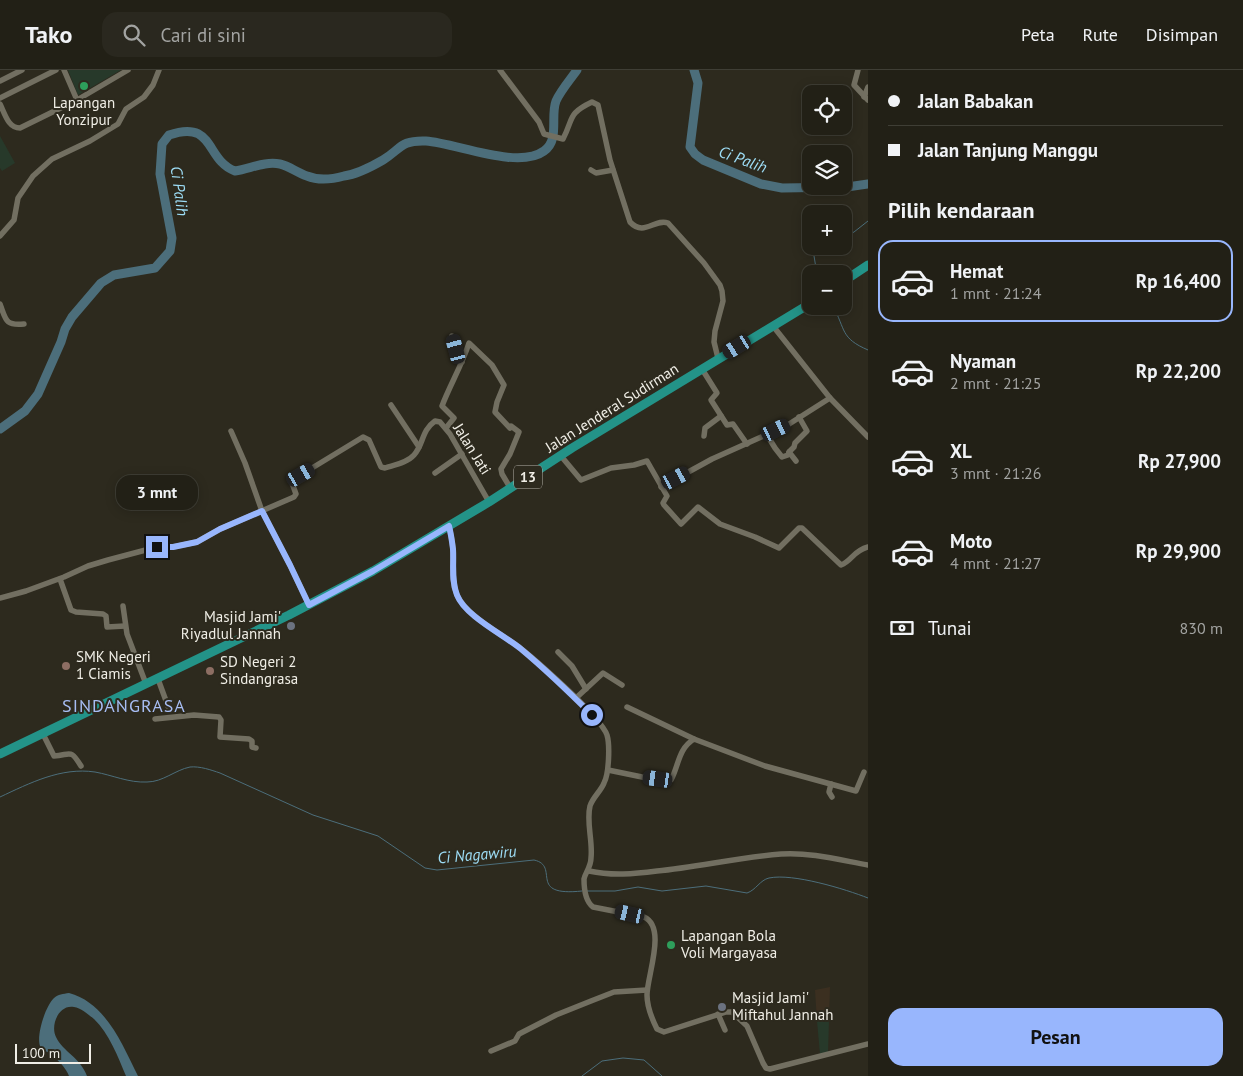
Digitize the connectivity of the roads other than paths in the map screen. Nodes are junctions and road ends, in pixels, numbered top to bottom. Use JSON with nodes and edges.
{"nodes":[{"id":1,"x":22,"y":70,"type":"edge"},
{"id":2,"x":56,"y":70,"type":"edge"},
{"id":3,"x":64,"y":70,"type":"edge"},
{"id":4,"x":128,"y":70,"type":"edge"},
{"id":5,"x":159,"y":70,"type":"edge"},
{"id":6,"x":500,"y":70,"type":"edge"},
{"id":7,"x":858,"y":70,"type":"edge"},
{"id":8,"x":0,"y":81,"type":"edge"},
{"id":9,"x":868,"y":87,"type":"edge"},
{"id":10,"x":0,"y":98,"type":"edge"},
{"id":11,"x":866,"y":98,"type":"edge"},
{"id":12,"x":77,"y":100,"type":"junction"},
{"id":13,"x":0,"y":104,"type":"edge"},
{"id":14,"x":591,"y":170,"type":"dead end"},
{"id":15,"x":613,"y":170,"type":"junction"},
{"id":16,"x":0,"y":236,"type":"edge"},
{"id":17,"x":868,"y":265,"type":"edge"},
{"id":18,"x":852,"y":276,"type":"edge"},
{"id":19,"x":0,"y":304,"type":"edge"},
{"id":20,"x":802,"y":308,"type":"edge"},
{"id":21,"x":24,"y":324,"type":"dead end"},
{"id":22,"x":773,"y":326,"type":"junction"},
{"id":23,"x":452,"y":336,"type":"dead end"},
{"id":24,"x":718,"y":358,"type":"junction"},
{"id":25,"x":462,"y":362,"type":"junction"},
{"id":26,"x":702,"y":369,"type":"junction"},
{"id":27,"x":830,"y":398,"type":"junction"},
{"id":28,"x":391,"y":405,"type":"dead end"},
{"id":29,"x":721,"y":416,"type":"junction"},
{"id":30,"x":799,"y":417,"type":"junction"},
{"id":31,"x":446,"y":428,"type":"junction"},
{"id":32,"x":231,"y":432,"type":"dead end"},
{"id":33,"x":767,"y":435,"type":"junction"},
{"id":34,"x":704,"y":436,"type":"dead end"},
{"id":35,"x":868,"y":437,"type":"edge"},
{"id":36,"x":747,"y":444,"type":"junction"},
{"id":37,"x":419,"y":447,"type":"junction"},
{"id":38,"x":789,"y":452,"type":"junction"},
{"id":39,"x":462,"y":454,"type":"junction"},
{"id":40,"x":562,"y":456,"type":"junction"},
{"id":41,"x":796,"y":461,"type":"dead end"},
{"id":42,"x":436,"y":473,"type":"dead end"},
{"id":43,"x":661,"y":486,"type":"junction"},
{"id":44,"x":511,"y":488,"type":"junction"},
{"id":45,"x":489,"y":502,"type":"junction"},
{"id":46,"x":262,"y":511,"type":"junction"},
{"id":47,"x":449,"y":526,"type":"junction"},
{"id":48,"x":868,"y":547,"type":"edge"},
{"id":49,"x":60,"y":579,"type":"junction"},
{"id":50,"x":0,"y":598,"type":"edge"},
{"id":51,"x":309,"y":605,"type":"junction"},
{"id":52,"x":123,"y":606,"type":"dead end"},
{"id":53,"x":125,"y":626,"type":"junction"},
{"id":54,"x":558,"y":652,"type":"dead end"},
{"id":55,"x":158,"y":679,"type":"junction"},
{"id":56,"x":146,"y":684,"type":"junction"},
{"id":57,"x":622,"y":685,"type":"dead end"},
{"id":58,"x":586,"y":688,"type":"junction"},
{"id":59,"x":576,"y":698,"type":"junction"},
{"id":60,"x":627,"y":707,"type":"dead end"},
{"id":61,"x":169,"y":709,"type":"dead end"},
{"id":62,"x":155,"y":719,"type":"dead end"},
{"id":63,"x":43,"y":734,"type":"junction"},
{"id":64,"x":694,"y":739,"type":"junction"},
{"id":65,"x":256,"y":748,"type":"dead end"},
{"id":66,"x":0,"y":754,"type":"edge"},
{"id":67,"x":81,"y":766,"type":"dead end"},
{"id":68,"x":608,"y":770,"type":"junction"},
{"id":69,"x":864,"y":772,"type":"dead end"},
{"id":70,"x":831,"y":784,"type":"junction"},
{"id":71,"x":832,"y":797,"type":"dead end"},
{"id":72,"x":868,"y":865,"type":"edge"},
{"id":73,"x":589,"y":871,"type":"junction"},
{"id":74,"x":647,"y":990,"type":"junction"},
{"id":75,"x":718,"y":1014,"type":"junction"},
{"id":76,"x":725,"y":1030,"type":"dead end"},
{"id":77,"x":868,"y":1044,"type":"edge"},
{"id":78,"x":491,"y":1051,"type":"dead end"}],
"edges":[{"from":1,"to":8,"type":"street"},
{"from":2,"to":10,"type":"street"},
{"from":3,"to":12,"type":"street"},
{"from":4,"to":12,"type":"street"},
{"from":5,"to":16,"type":"street"},
{"from":6,"to":15,"type":"street"},
{"from":7,"to":11,"type":"street"},
{"from":9,"to":11,"type":"street"},
{"from":12,"to":13,"type":"street"},
{"from":14,"to":15,"type":"street"},
{"from":15,"to":24,"type":"street"},
{"from":17,"to":18,"type":"highway"},
{"from":19,"to":21,"type":"street"},
{"from":20,"to":22,"type":"highway","name":"Jalan Jenderal Sudirman","number":"13"},
{"from":22,"to":24,"type":"highway","name":"Jalan Jenderal Sudirman","number":"13"},
{"from":22,"to":27,"type":"street"},
{"from":23,"to":25,"type":"street"},
{"from":24,"to":26,"type":"highway","name":"Jalan Jenderal Sudirman","number":"13"},
{"from":25,"to":31,"type":"street"},
{"from":25,"to":44,"type":"street"},
{"from":26,"to":29,"type":"street"},
{"from":26,"to":40,"type":"highway","name":"Jalan Jenderal Sudirman","number":"13"},
{"from":27,"to":30,"type":"street"},
{"from":27,"to":35,"type":"street"},
{"from":28,"to":37,"type":"street"},
{"from":29,"to":34,"type":"street"},
{"from":29,"to":36,"type":"street"},
{"from":30,"to":33,"type":"street"},
{"from":30,"to":38,"type":"street"},
{"from":31,"to":37,"type":"street","name":"Jalan Jati"},
{"from":31,"to":39,"type":"street","name":"Jalan Jati"},
{"from":32,"to":46,"type":"street"},
{"from":33,"to":36,"type":"street"},
{"from":33,"to":38,"type":"street"},
{"from":36,"to":43,"type":"street"},
{"from":37,"to":46,"type":"street","name":"Jalan Jati"},
{"from":38,"to":41,"type":"street"},
{"from":39,"to":42,"type":"street"},
{"from":39,"to":45,"type":"street","name":"Jalan Jati"},
{"from":40,"to":43,"type":"street"},
{"from":40,"to":44,"type":"highway","name":"Jalan Jenderal Sudirman","number":"13"},
{"from":43,"to":48,"type":"street"},
{"from":44,"to":45,"type":"highway","name":"Jalan Jenderal Sudirman","number":"13"},
{"from":45,"to":47,"type":"highway","name":"Jalan Jenderal Sudirman","number":"13"},
{"from":46,"to":49,"type":"street"},
{"from":46,"to":51,"type":"street"},
{"from":47,"to":51,"type":"highway","name":"Jalan Jenderal Sudirman","number":"13"},
{"from":47,"to":59,"type":"street"},
{"from":49,"to":50,"type":"street"},
{"from":49,"to":53,"type":"street"},
{"from":51,"to":55,"type":"highway","name":"Jalan Jenderal Sudirman","number":"13"},
{"from":52,"to":53,"type":"street"},
{"from":53,"to":56,"type":"street"},
{"from":54,"to":58,"type":"street"},
{"from":55,"to":56,"type":"highway","name":"Jalan Jenderal Sudirman","number":"13"},
{"from":55,"to":61,"type":"street"},
{"from":56,"to":63,"type":"highway","name":"Jalan Jenderal Sudirman","number":"13"},
{"from":57,"to":58,"type":"street"},
{"from":58,"to":59,"type":"street"},
{"from":59,"to":68,"type":"street"},
{"from":60,"to":64,"type":"street"},
{"from":62,"to":65,"type":"street"},
{"from":63,"to":66,"type":"highway","name":"Jalan Jenderal Sudirman","number":"13"},
{"from":63,"to":67,"type":"street"},
{"from":64,"to":68,"type":"street"},
{"from":64,"to":70,"type":"street"},
{"from":68,"to":73,"type":"street"},
{"from":69,"to":70,"type":"street"},
{"from":70,"to":71,"type":"street"},
{"from":72,"to":73,"type":"street"},
{"from":73,"to":74,"type":"street"},
{"from":74,"to":75,"type":"street"},
{"from":74,"to":78,"type":"street"},
{"from":75,"to":76,"type":"street"},
{"from":75,"to":77,"type":"street"}]}
